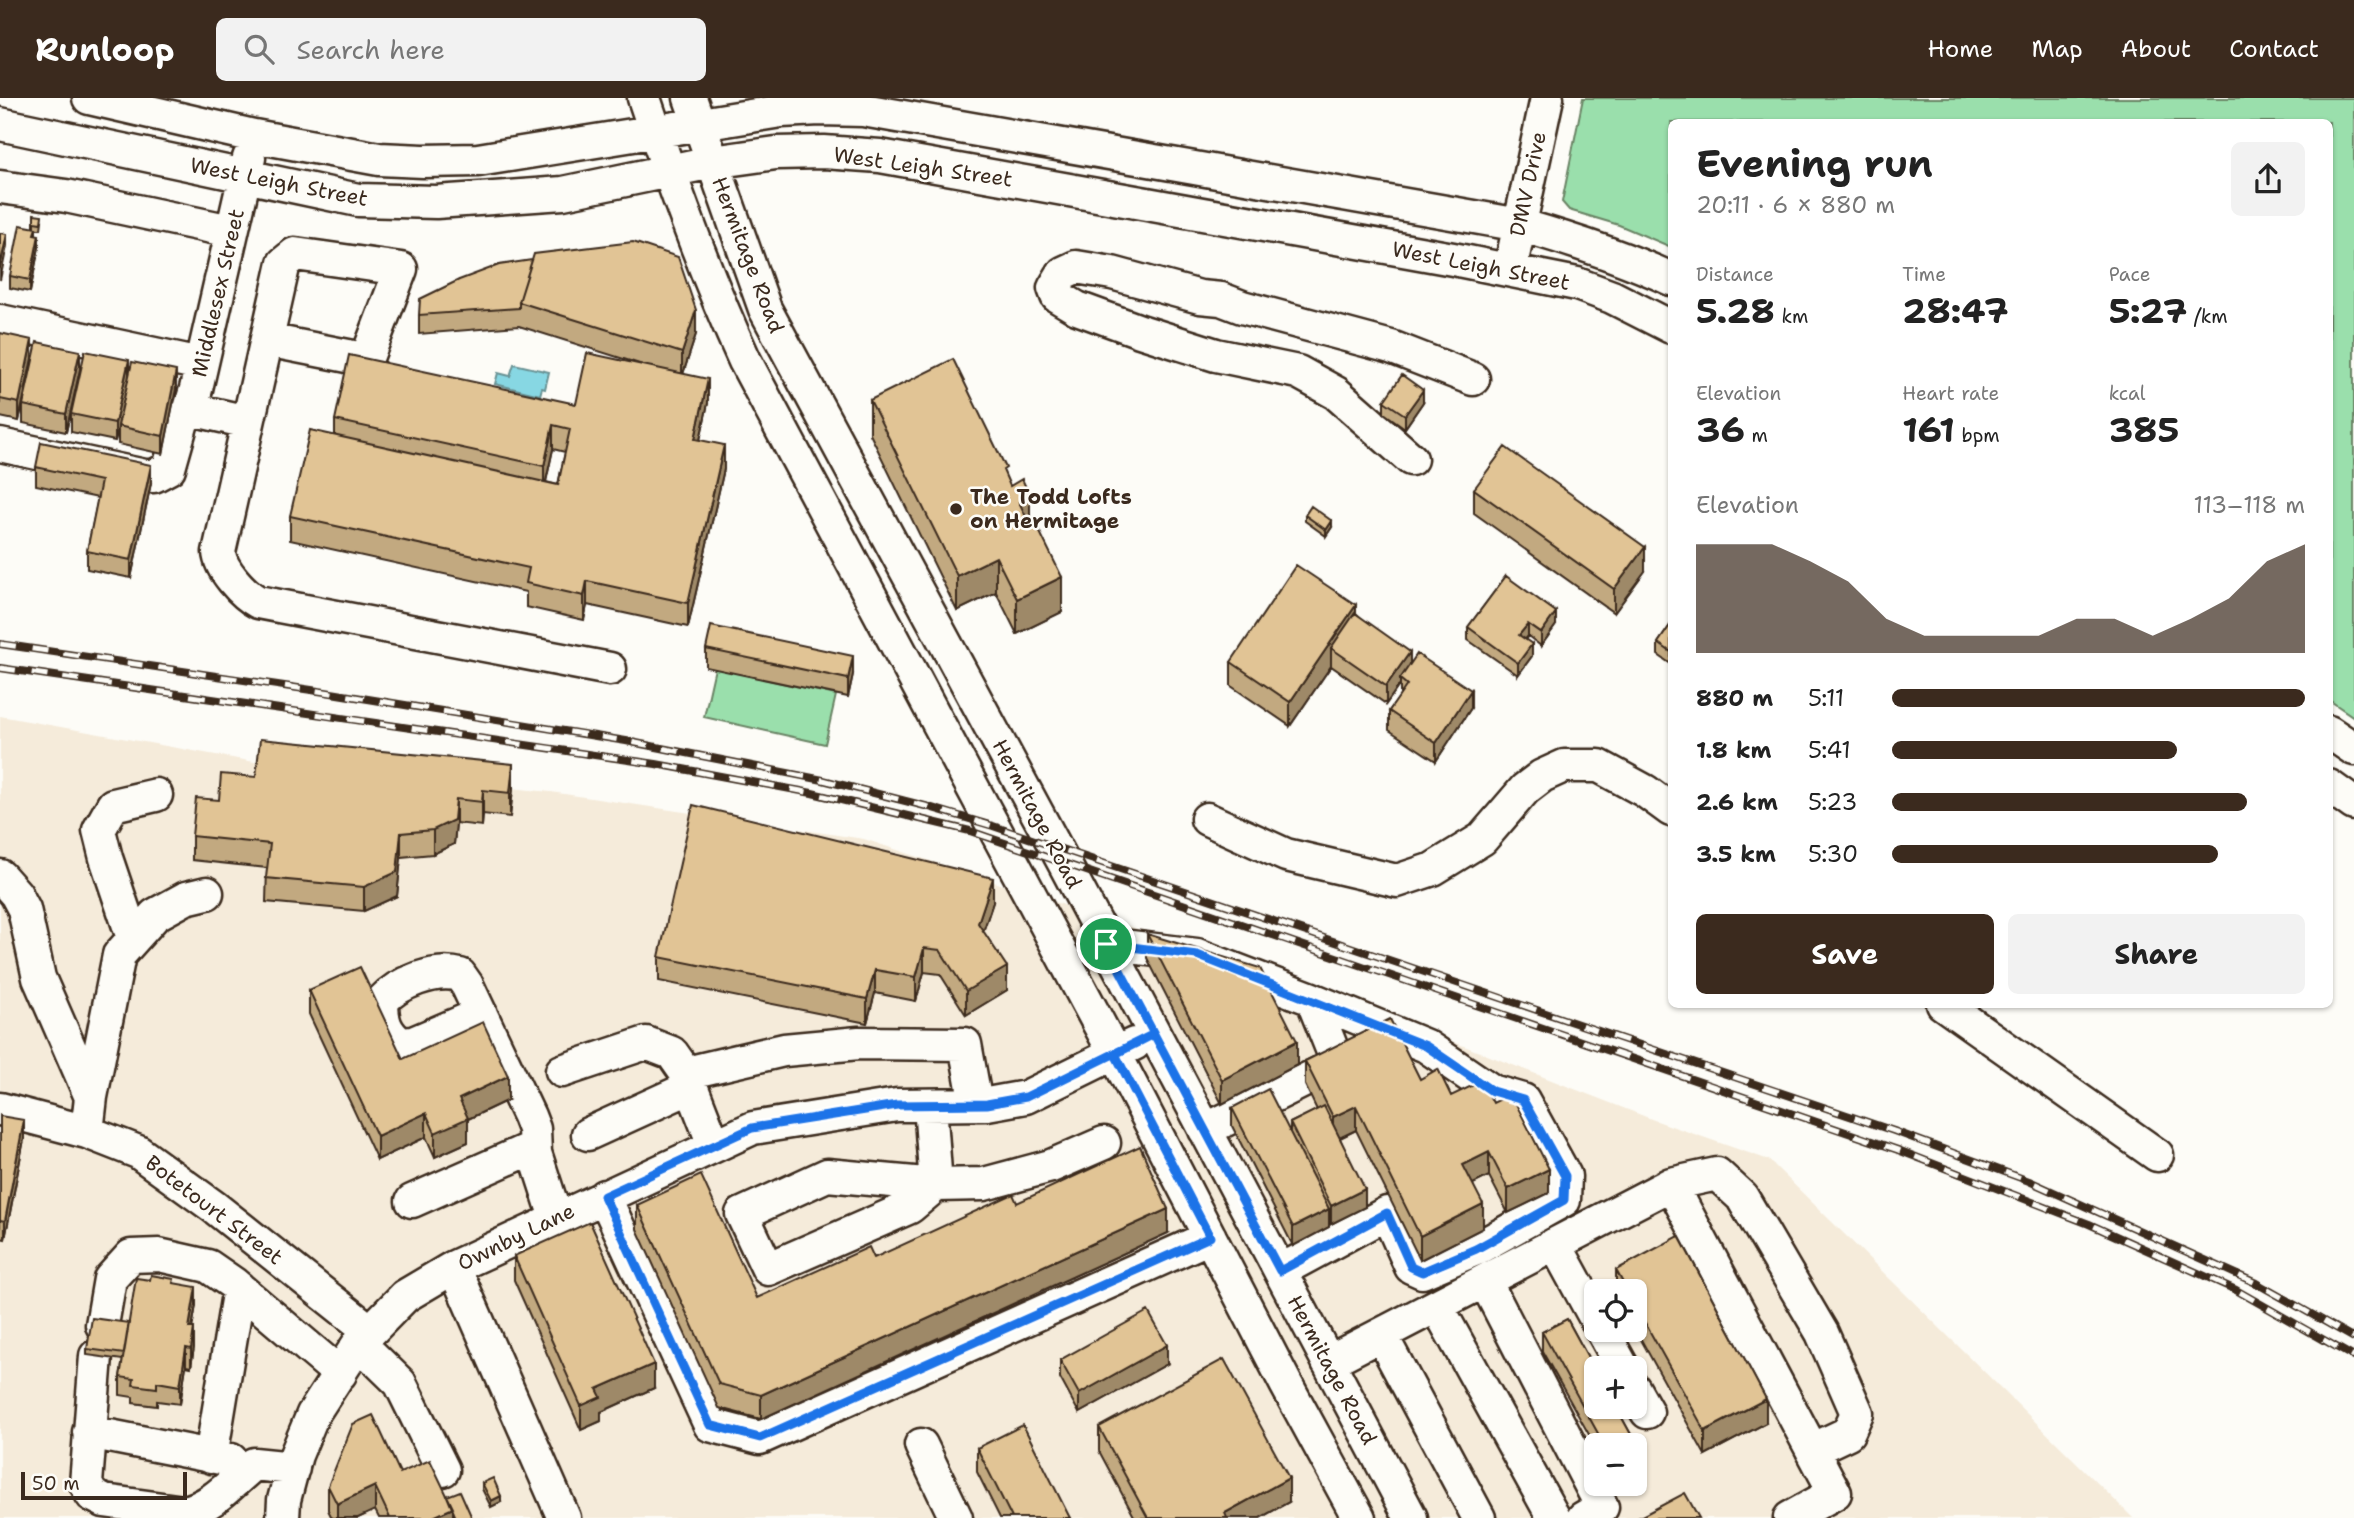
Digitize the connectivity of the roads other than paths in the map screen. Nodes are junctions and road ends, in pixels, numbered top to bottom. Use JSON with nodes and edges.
{"nodes":[{"id":1,"x":89,"y":98,"type":"edge"},
{"id":2,"x":644,"y":98,"type":"edge"},
{"id":3,"x":1547,"y":98,"type":"edge"},
{"id":4,"x":694,"y":111,"type":"edge"},
{"id":5,"x":0,"y":124,"type":"edge"},
{"id":6,"x":655,"y":131,"type":"junction"},
{"id":7,"x":254,"y":136,"type":"junction"},
{"id":8,"x":712,"y":162,"type":"junction"},
{"id":9,"x":668,"y":170,"type":"junction"},
{"id":10,"x":244,"y":177,"type":"junction"},
{"id":11,"x":0,"y":187,"type":"edge"},
{"id":12,"x":1520,"y":225,"type":"junction"},
{"id":13,"x":231,"y":231,"type":"junction"},
{"id":14,"x":1510,"y":270,"type":"junction"},
{"id":15,"x":1668,"y":278,"type":"edge"},
{"id":16,"x":0,"y":321,"type":"edge"},
{"id":17,"x":1668,"y":325,"type":"edge"},
{"id":18,"x":267,"y":340,"type":"dead end"},
{"id":19,"x":1473,"y":379,"type":"dead end"},
{"id":20,"x":196,"y":387,"type":"junction"},
{"id":21,"x":251,"y":412,"type":"junction"},
{"id":22,"x":0,"y":444,"type":"edge"},
{"id":23,"x":1411,"y":459,"type":"dead end"},
{"id":24,"x":610,"y":669,"type":"dead end"},
{"id":25,"x":2333,"y":735,"type":"edge"},
{"id":26,"x":2354,"y":749,"type":"edge"},
{"id":27,"x":2333,"y":789,"type":"edge"},
{"id":28,"x":156,"y":795,"type":"dead end"},
{"id":29,"x":2354,"y":804,"type":"edge"},
{"id":30,"x":1668,"y":808,"type":"edge"},
{"id":31,"x":1207,"y":819,"type":"dead end"},
{"id":32,"x":0,"y":876,"type":"edge"},
{"id":33,"x":207,"y":893,"type":"dead end"},
{"id":34,"x":133,"y":938,"type":"junction"},
{"id":35,"x":1106,"y":944,"type":"junction"},
{"id":36,"x":1312,"y":999,"type":"junction"},
{"id":37,"x":1949,"y":1008,"type":"edge"},
{"id":38,"x":481,"y":1014,"type":"dead end"},
{"id":39,"x":1154,"y":1034,"type":"junction"},
{"id":40,"x":1115,"y":1054,"type":"junction"},
{"id":41,"x":562,"y":1071,"type":"dead end"},
{"id":42,"x":689,"y":1080,"type":"junction"},
{"id":43,"x":91,"y":1097,"type":"junction"},
{"id":44,"x":976,"y":1104,"type":"junction"},
{"id":45,"x":930,"y":1105,"type":"junction"},
{"id":46,"x":0,"y":1109,"type":"edge"},
{"id":47,"x":1205,"y":1130,"type":"junction"},
{"id":48,"x":87,"y":1132,"type":"junction"},
{"id":49,"x":588,"y":1134,"type":"dead end"},
{"id":50,"x":1104,"y":1143,"type":"dead end"},
{"id":51,"x":714,"y":1145,"type":"junction"},
{"id":52,"x":535,"y":1153,"type":"junction"},
{"id":53,"x":2157,"y":1155,"type":"dead end"},
{"id":54,"x":1671,"y":1184,"type":"junction"},
{"id":55,"x":936,"y":1185,"type":"junction"},
{"id":56,"x":604,"y":1196,"type":"junction"},
{"id":57,"x":412,"y":1201,"type":"dead end"},
{"id":58,"x":556,"y":1218,"type":"junction"},
{"id":59,"x":1210,"y":1237,"type":"junction"},
{"id":60,"x":1555,"y":1244,"type":"junction"},
{"id":61,"x":454,"y":1267,"type":"junction"},
{"id":62,"x":1280,"y":1271,"type":"junction"},
{"id":63,"x":1485,"y":1281,"type":"junction"},
{"id":64,"x":239,"y":1288,"type":"junction"},
{"id":65,"x":1584,"y":1297,"type":"edge"},
{"id":66,"x":1437,"y":1306,"type":"junction"},
{"id":67,"x":102,"y":1325,"type":"edge"},
{"id":68,"x":1381,"y":1335,"type":"junction"},
{"id":69,"x":365,"y":1337,"type":"junction"},
{"id":70,"x":96,"y":1356,"type":"edge"},
{"id":71,"x":1328,"y":1362,"type":"junction"},
{"id":72,"x":340,"y":1374,"type":"junction"},
{"id":73,"x":89,"y":1432,"type":"junction"},
{"id":74,"x":921,"y":1445,"type":"dead end"},
{"id":75,"x":1812,"y":1450,"type":"junction"},
{"id":76,"x":211,"y":1457,"type":"junction"},
{"id":77,"x":254,"y":1464,"type":"junction"},
{"id":78,"x":293,"y":1468,"type":"junction"},
{"id":79,"x":443,"y":1471,"type":"dead end"},
{"id":80,"x":1354,"y":1516,"type":"edge"},
{"id":81,"x":283,"y":1518,"type":"edge"},
{"id":82,"x":564,"y":1518,"type":"edge"},
{"id":83,"x":956,"y":1518,"type":"edge"},
{"id":84,"x":1411,"y":1518,"type":"edge"},
{"id":85,"x":1479,"y":1518,"type":"edge"},
{"id":86,"x":1554,"y":1518,"type":"edge"},
{"id":87,"x":1583,"y":1518,"type":"edge"},
{"id":88,"x":1790,"y":1518,"type":"edge"}],
"edges":[{"from":1,"to":7,"type":"street","name":"West Leigh Street"},
{"from":2,"to":6,"type":"street","name":"Hermitage Road"},
{"from":3,"to":12,"type":"street","name":"DMV Drive"},
{"from":4,"to":6,"type":"street","name":"West Leigh Street"},
{"from":4,"to":8,"type":"street","name":"Hermitage Road"},
{"from":4,"to":12,"type":"street","name":"West Leigh Street"},
{"from":5,"to":10,"type":"street","name":"West Leigh Street"},
{"from":6,"to":7,"type":"street","name":"West Leigh Street"},
{"from":6,"to":9,"type":"street","name":"Hermitage Road"},
{"from":7,"to":10,"type":"street","name":"Middlesex Street"},
{"from":8,"to":9,"type":"street","name":"West Leigh Street"},
{"from":8,"to":14,"type":"street","name":"West Leigh Street"},
{"from":8,"to":35,"type":"street","name":"Hermitage Road"},
{"from":9,"to":10,"type":"street","name":"West Leigh Street"},
{"from":9,"to":40,"type":"street","name":"Hermitage Road"},
{"from":10,"to":13,"type":"street","name":"Middlesex Street"},
{"from":11,"to":13,"type":"street"},
{"from":12,"to":14,"type":"street","name":"DMV Drive"},
{"from":12,"to":15,"type":"street","name":"West Leigh Street"},
{"from":13,"to":20,"type":"street","name":"Middlesex Street"},
{"from":14,"to":17,"type":"street","name":"West Leigh Street"},
{"from":16,"to":20,"type":"street"},
{"from":18,"to":21,"type":"street"},
{"from":19,"to":23,"type":"street"},
{"from":20,"to":21,"type":"street"},
{"from":20,"to":22,"type":"street","name":"Middlesex Street"},
{"from":21,"to":24,"type":"street"},
{"from":25,"to":26,"type":"street"},
{"from":27,"to":29,"type":"street"},
{"from":28,"to":34,"type":"street"},
{"from":30,"to":31,"type":"street"},
{"from":32,"to":43,"type":"street"},
{"from":33,"to":34,"type":"street"},
{"from":34,"to":43,"type":"street"},
{"from":35,"to":36,"type":"street"},
{"from":35,"to":39,"type":"street","name":"Hermitage Road"},
{"from":36,"to":47,"type":"street"},
{"from":36,"to":62,"type":"street"},
{"from":37,"to":53,"type":"street"},
{"from":38,"to":52,"type":"street"},
{"from":39,"to":40,"type":"street","name":"Ownby Lane"},
{"from":39,"to":47,"type":"street","name":"Hermitage Road"},
{"from":40,"to":44,"type":"street","name":"Ownby Lane"},
{"from":40,"to":59,"type":"street","name":"Hermitage Road"},
{"from":41,"to":42,"type":"street"},
{"from":42,"to":44,"type":"street"},
{"from":42,"to":49,"type":"street"},
{"from":42,"to":51,"type":"street"},
{"from":43,"to":48,"type":"street"},
{"from":44,"to":45,"type":"street","name":"Ownby Lane"},
{"from":45,"to":51,"type":"street","name":"Ownby Lane"},
{"from":45,"to":55,"type":"street"},
{"from":46,"to":48,"type":"street","name":"Botetourt Street"},
{"from":47,"to":62,"type":"street","name":"Hermitage Road"},
{"from":48,"to":69,"type":"street","name":"Botetourt Street"},
{"from":50,"to":55,"type":"street"},
{"from":51,"to":56,"type":"street","name":"Ownby Lane"},
{"from":52,"to":57,"type":"street"},
{"from":52,"to":58,"type":"street"},
{"from":54,"to":60,"type":"street"},
{"from":54,"to":75,"type":"street"},
{"from":54,"to":75,"type":"street"},
{"from":55,"to":55,"type":"street"},
{"from":56,"to":58,"type":"street","name":"Ownby Lane"},
{"from":56,"to":59,"type":"street"},
{"from":58,"to":61,"type":"street","name":"Ownby Lane"},
{"from":59,"to":80,"type":"street","name":"Hermitage Road"},
{"from":60,"to":63,"type":"street"},
{"from":60,"to":65,"type":"street"},
{"from":61,"to":69,"type":"street","name":"Ownby Lane"},
{"from":61,"to":82,"type":"street"},
{"from":62,"to":71,"type":"street","name":"Hermitage Road"},
{"from":63,"to":66,"type":"street"},
{"from":63,"to":87,"type":"street"},
{"from":64,"to":67,"type":"street"},
{"from":64,"to":72,"type":"street"},
{"from":64,"to":76,"type":"street"},
{"from":66,"to":68,"type":"street"},
{"from":66,"to":86,"type":"street"},
{"from":68,"to":71,"type":"street"},
{"from":68,"to":85,"type":"street"},
{"from":69,"to":72,"type":"street","name":"Ownby Lane"},
{"from":69,"to":79,"type":"street","name":"Botetourt Street"},
{"from":70,"to":73,"type":"street"},
{"from":71,"to":84,"type":"street","name":"Hermitage Road"},
{"from":72,"to":78,"type":"street","name":"Ownby Lane"},
{"from":73,"to":76,"type":"street"},
{"from":73,"to":77,"type":"street"},
{"from":74,"to":83,"type":"street"},
{"from":75,"to":88,"type":"street"},
{"from":76,"to":77,"type":"street"},
{"from":77,"to":78,"type":"street"},
{"from":78,"to":81,"type":"street","name":"Ownby Lane"}]}
